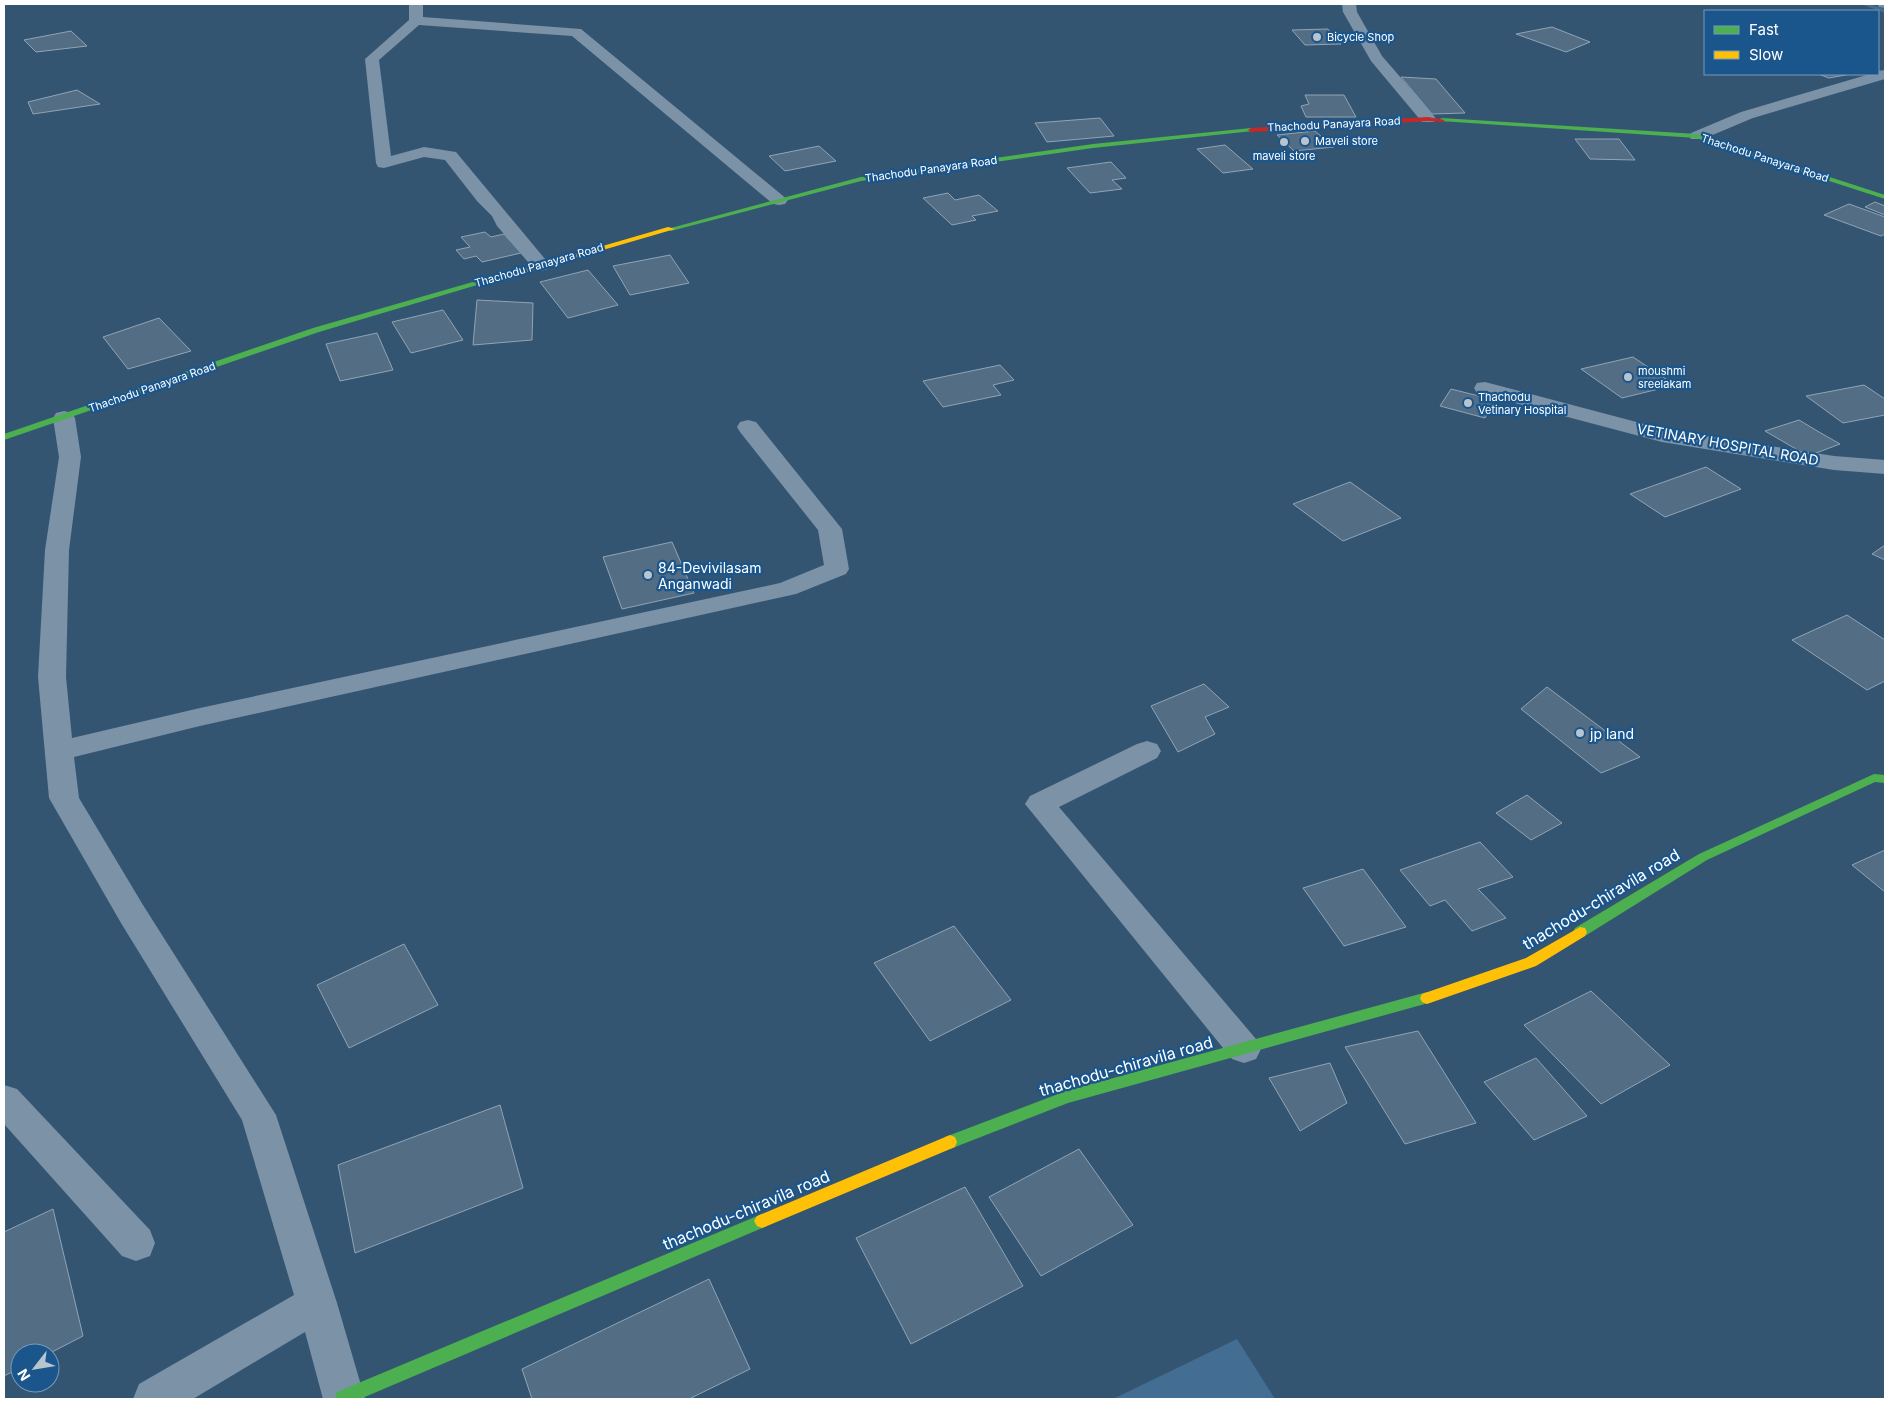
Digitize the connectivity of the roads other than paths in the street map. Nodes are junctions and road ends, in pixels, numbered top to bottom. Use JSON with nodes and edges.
{"nodes":[{"id":1,"x":416,"y":4,"type":"edge"},
{"id":2,"x":1349,"y":4,"type":"edge"},
{"id":3,"x":416,"y":21,"type":"junction"},
{"id":4,"x":1885,"y":74,"type":"edge"},
{"id":5,"x":1428,"y":119,"type":"junction"},
{"id":6,"x":1697,"y":136,"type":"junction"},
{"id":7,"x":1885,"y":197,"type":"edge"},
{"id":8,"x":779,"y":200,"type":"junction"},
{"id":9,"x":542,"y":264,"type":"junction"},
{"id":10,"x":1484,"y":388,"type":"dead end"},
{"id":11,"x":64,"y":418,"type":"junction"},
{"id":12,"x":748,"y":427,"type":"dead end"},
{"id":13,"x":4,"y":437,"type":"edge"},
{"id":14,"x":1885,"y":467,"type":"edge"},
{"id":15,"x":60,"y":751,"type":"junction"},
{"id":16,"x":1147,"y":751,"type":"dead end"},
{"id":17,"x":1885,"y":779,"type":"edge"},
{"id":18,"x":1244,"y":1050,"type":"junction"},
{"id":19,"x":4,"y":1100,"type":"edge"},
{"id":20,"x":136,"y":1243,"type":"dead end"},
{"id":21,"x":316,"y":1303,"type":"junction"},
{"id":22,"x":154,"y":1399,"type":"edge"},
{"id":23,"x":343,"y":1399,"type":"edge"}],
"edges":[{"from":1,"to":3,"type":"street"},
{"from":2,"to":5,"type":"street"},
{"from":3,"to":8,"type":"street"},
{"from":3,"to":9,"type":"street"},
{"from":4,"to":6,"type":"street"},
{"from":5,"to":6,"type":"main road","name":"Thachodu Panayara Road"},
{"from":5,"to":8,"type":"main road","name":"Thachodu Panayara Road"},
{"from":6,"to":7,"type":"main road","name":"Thachodu Panayara Road"},
{"from":8,"to":9,"type":"main road","name":"Thachodu Panayara Road"},
{"from":9,"to":11,"type":"main road","name":"Thachodu Panayara Road"},
{"from":10,"to":14,"type":"street","name":"VETINARY HOSPITAL ROAD"},
{"from":11,"to":13,"type":"main road","name":"Thachodu Panayara Road"},
{"from":11,"to":15,"type":"street"},
{"from":12,"to":15,"type":"street"},
{"from":15,"to":21,"type":"street"},
{"from":16,"to":18,"type":"street"},
{"from":17,"to":18,"type":"main road","name":"thachodu-chiravila road"},
{"from":18,"to":23,"type":"main road","name":"thachodu-chiravila road"},
{"from":19,"to":20,"type":"street"},
{"from":21,"to":22,"type":"street"},
{"from":21,"to":23,"type":"street"}]}
